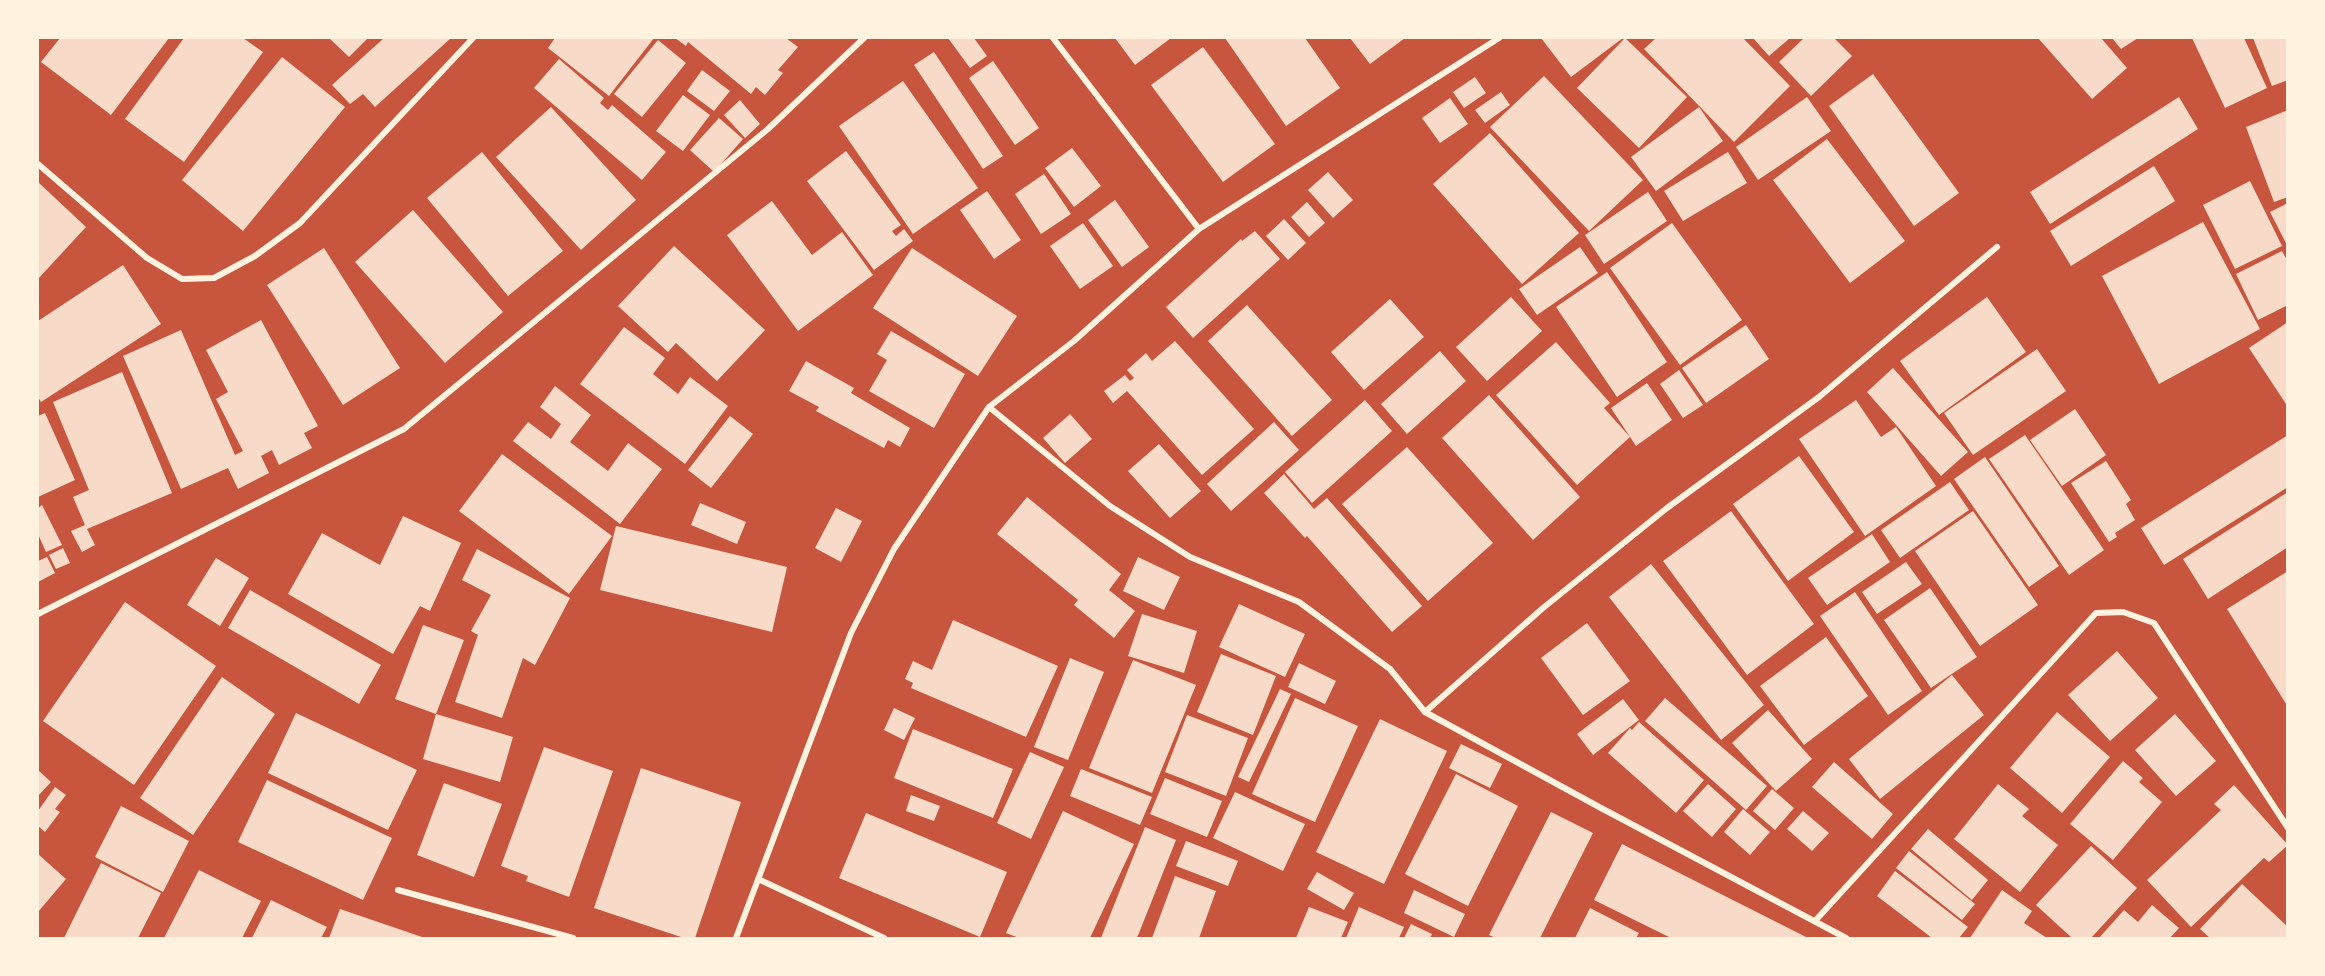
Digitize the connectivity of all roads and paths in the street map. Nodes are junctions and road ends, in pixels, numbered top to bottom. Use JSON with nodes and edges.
{"nodes":[{"id":1,"x":473,"y":38,"type":"edge"},
{"id":2,"x":864,"y":38,"type":"edge"},
{"id":3,"x":1053,"y":38,"type":"edge"},
{"id":4,"x":1499,"y":38,"type":"edge"},
{"id":5,"x":38,"y":164,"type":"edge"},
{"id":6,"x":1199,"y":229,"type":"junction"},
{"id":7,"x":1997,"y":247,"type":"dead end"},
{"id":8,"x":989,"y":407,"type":"junction"},
{"id":9,"x":38,"y":614,"type":"edge"},
{"id":10,"x":1425,"y":712,"type":"junction"},
{"id":11,"x":2288,"y":828,"type":"edge"},
{"id":12,"x":758,"y":879,"type":"junction"},
{"id":13,"x":398,"y":890,"type":"dead end"},
{"id":14,"x":1815,"y":921,"type":"junction"},
{"id":15,"x":573,"y":939,"type":"edge"},
{"id":16,"x":736,"y":939,"type":"edge"},
{"id":17,"x":884,"y":939,"type":"edge"},
{"id":18,"x":1846,"y":939,"type":"edge"}],
"edges":[{"from":1,"to":5,"type":"street"},
{"from":2,"to":9,"type":"street"},
{"from":3,"to":6,"type":"street"},
{"from":4,"to":6,"type":"street"},
{"from":6,"to":8,"type":"street"},
{"from":7,"to":10,"type":"street"},
{"from":8,"to":10,"type":"street"},
{"from":8,"to":12,"type":"street"},
{"from":10,"to":14,"type":"street"},
{"from":11,"to":14,"type":"street"},
{"from":12,"to":16,"type":"street"},
{"from":12,"to":17,"type":"street"},
{"from":13,"to":15,"type":"street"},
{"from":14,"to":18,"type":"street"}]}
